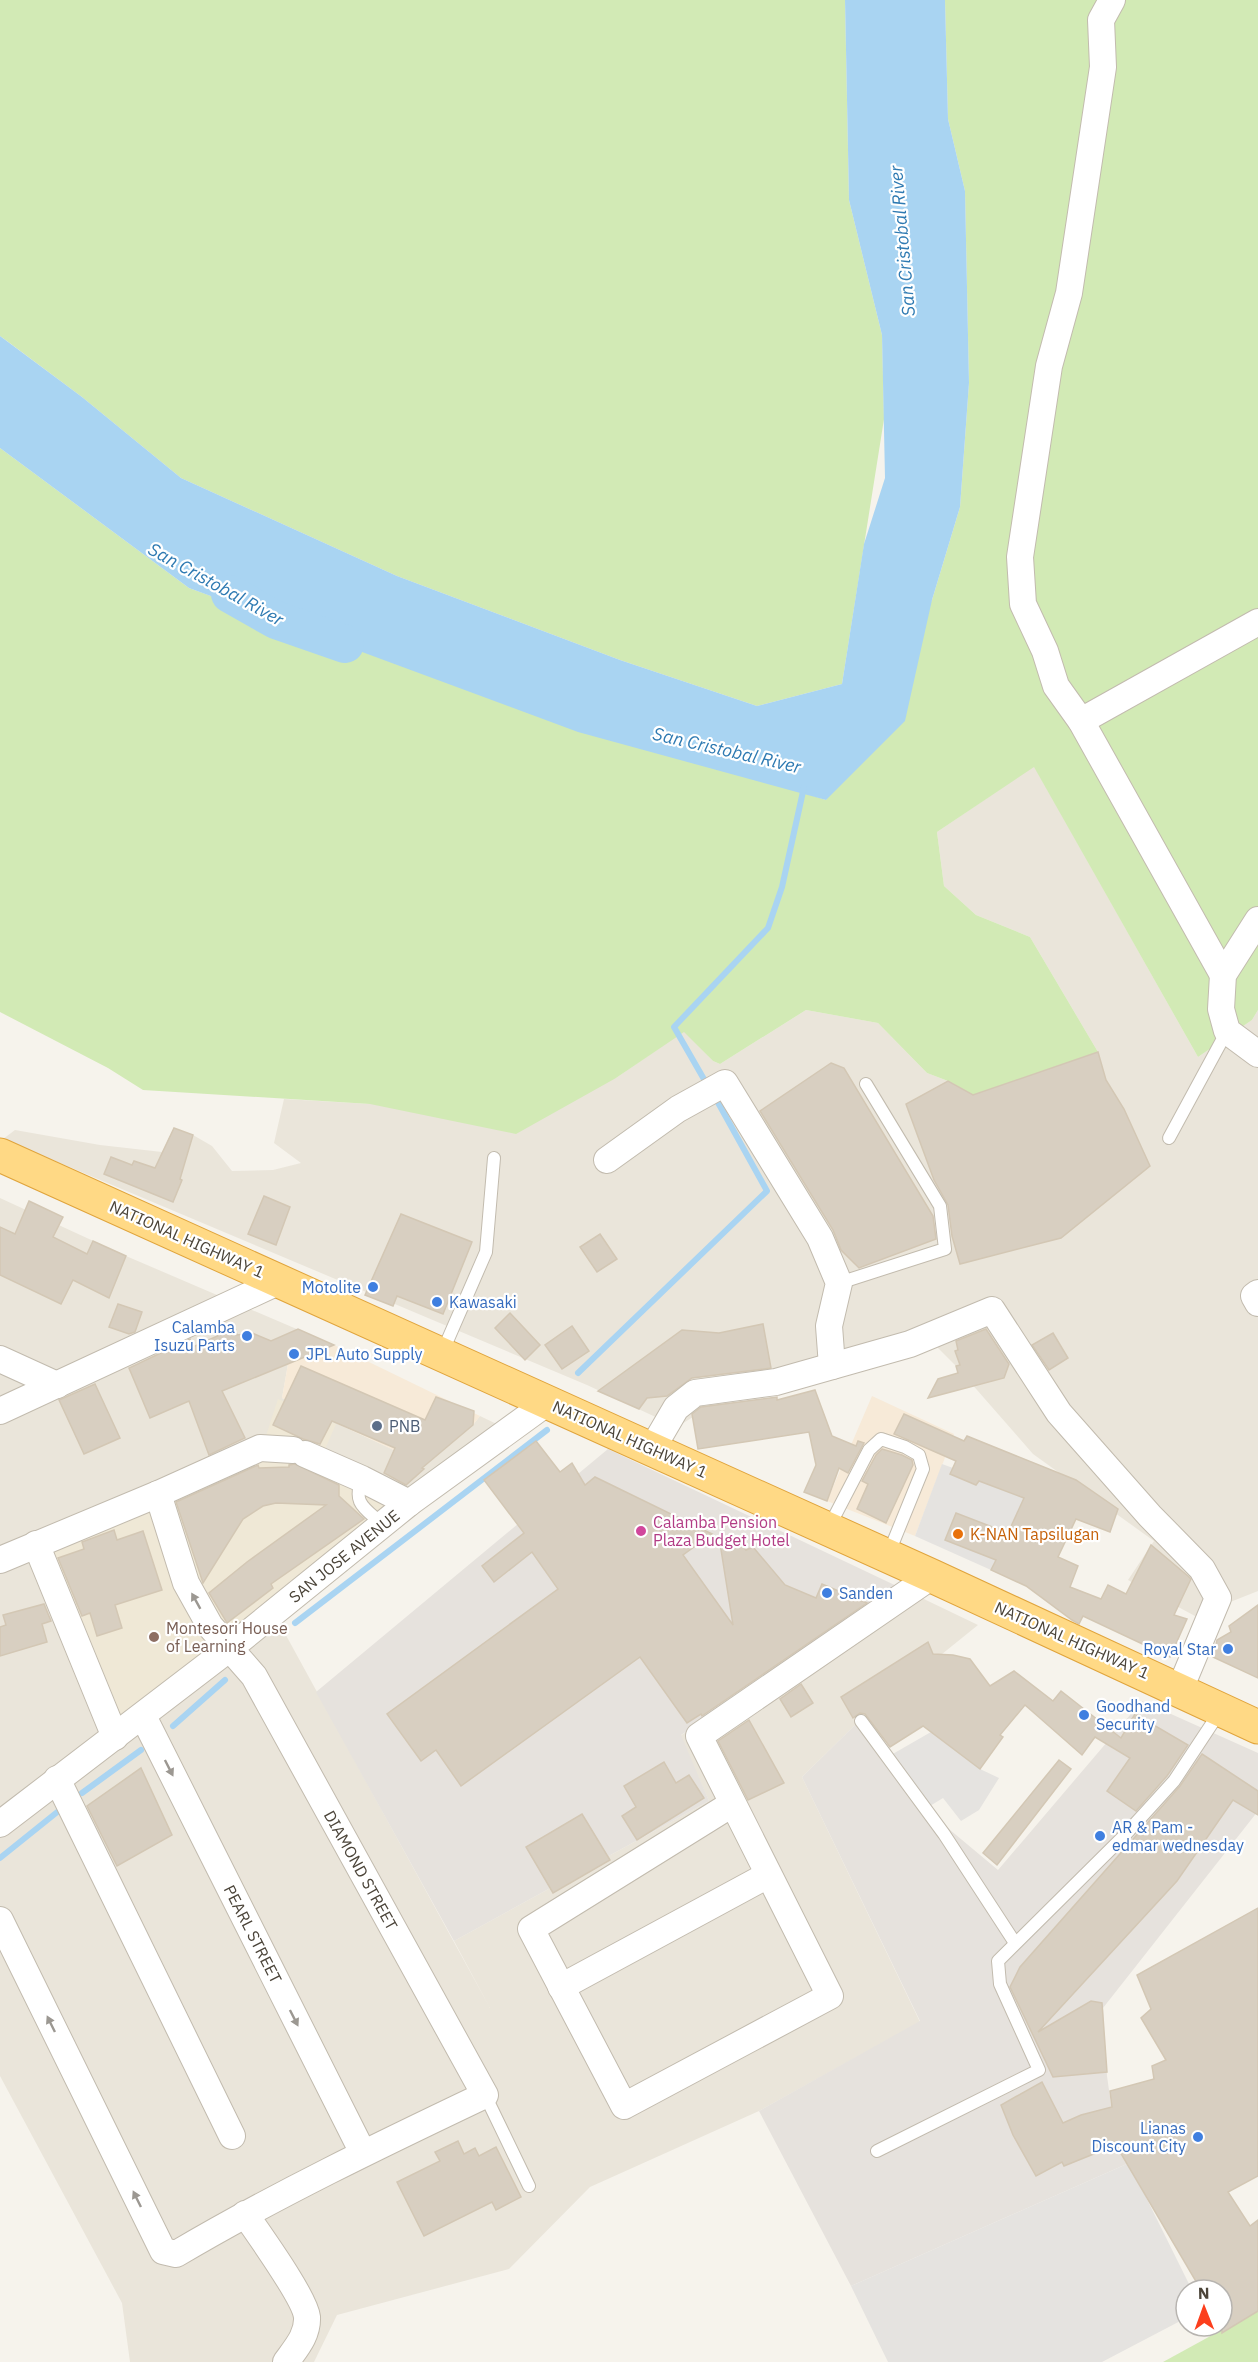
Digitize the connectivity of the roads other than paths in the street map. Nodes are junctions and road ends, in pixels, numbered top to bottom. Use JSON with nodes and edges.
{"nodes":[{"id":1,"x":1112,"y":0,"type":"edge"},
{"id":2,"x":1258,"y":622,"type":"edge"},
{"id":3,"x":1081,"y":722,"type":"junction"},
{"id":4,"x":1258,"y":920,"type":"edge"},
{"id":5,"x":1222,"y":975,"type":"junction"},
{"id":6,"x":1227,"y":1031,"type":"junction"},
{"id":7,"x":1258,"y":1054,"type":"edge"},
{"id":8,"x":866,"y":1084,"type":"dead end"},
{"id":9,"x":1170,"y":1138,"type":"dead end"},
{"id":10,"x":0,"y":1155,"type":"edge"},
{"id":11,"x":494,"y":1158,"type":"dead end"},
{"id":12,"x":607,"y":1160,"type":"dead end"},
{"id":13,"x":280,"y":1281,"type":"junction"},
{"id":14,"x":839,"y":1283,"type":"junction"},
{"id":15,"x":1258,"y":1293,"type":"edge"},
{"id":16,"x":1258,"y":1303,"type":"edge"},
{"id":17,"x":442,"y":1354,"type":"junction"},
{"id":18,"x":0,"y":1359,"type":"edge"},
{"id":19,"x":832,"y":1366,"type":"junction"},
{"id":20,"x":57,"y":1385,"type":"junction"},
{"id":21,"x":548,"y":1402,"type":"junction"},
{"id":22,"x":0,"y":1411,"type":"edge"},
{"id":23,"x":652,"y":1449,"type":"junction"},
{"id":24,"x":362,"y":1479,"type":"junction"},
{"id":25,"x":158,"y":1494,"type":"junction"},
{"id":26,"x":410,"y":1503,"type":"junction"},
{"id":27,"x":383,"y":1525,"type":"junction"},
{"id":28,"x":828,"y":1529,"type":"junction"},
{"id":29,"x":36,"y":1544,"type":"junction"},
{"id":30,"x":887,"y":1556,"type":"junction"},
{"id":31,"x":0,"y":1560,"type":"edge"},
{"id":32,"x":932,"y":1576,"type":"junction"},
{"id":33,"x":230,"y":1648,"type":"junction"},
{"id":34,"x":1180,"y":1689,"type":"junction"},
{"id":35,"x":1221,"y":1709,"type":"junction"},
{"id":36,"x":143,"y":1716,"type":"junction"},
{"id":37,"x":861,"y":1721,"type":"dead end"},
{"id":38,"x":1258,"y":1727,"type":"edge"},
{"id":39,"x":115,"y":1737,"type":"junction"},
{"id":40,"x":57,"y":1779,"type":"junction"},
{"id":41,"x":732,"y":1804,"type":"junction"},
{"id":42,"x":2,"y":1813,"type":"edge"},
{"id":43,"x":768,"y":1875,"type":"junction"},
{"id":44,"x":0,"y":1920,"type":"edge"},
{"id":45,"x":1016,"y":1943,"type":"junction"},
{"id":46,"x":561,"y":1987,"type":"junction"},
{"id":47,"x":485,"y":2095,"type":"junction"},
{"id":48,"x":232,"y":2136,"type":"dead end"},
{"id":49,"x":877,"y":2151,"type":"dead end"},
{"id":50,"x":363,"y":2153,"type":"junction"},
{"id":51,"x":529,"y":2186,"type":"dead end"},
{"id":52,"x":245,"y":2214,"type":"junction"},
{"id":53,"x":286,"y":2362,"type":"edge"}],
"edges":[{"from":1,"to":3,"type":"street"},
{"from":2,"to":3,"type":"street"},
{"from":3,"to":5,"type":"street"},
{"from":4,"to":5,"type":"street"},
{"from":5,"to":6,"type":"street"},
{"from":6,"to":7,"type":"street"},
{"from":6,"to":9,"type":"lane"},
{"from":8,"to":14,"type":"lane"},
{"from":10,"to":13,"type":"highway","name":"NATIONAL HIGHWAY 1"},
{"from":11,"to":17,"type":"lane"},
{"from":12,"to":14,"type":"street"},
{"from":13,"to":17,"type":"highway","name":"NATIONAL HIGHWAY 1"},
{"from":13,"to":20,"type":"street"},
{"from":14,"to":19,"type":"street"},
{"from":15,"to":16,"type":"street"},
{"from":17,"to":21,"type":"highway","name":"NATIONAL HIGHWAY 1"},
{"from":18,"to":20,"type":"street"},
{"from":19,"to":23,"type":"street"},
{"from":19,"to":34,"type":"street"},
{"from":20,"to":22,"type":"street"},
{"from":21,"to":23,"type":"highway","name":"NATIONAL HIGHWAY 1"},
{"from":21,"to":26,"type":"street","name":"SAN JOSE AVENUE"},
{"from":23,"to":28,"type":"highway","name":"NATIONAL HIGHWAY 1"},
{"from":24,"to":25,"type":"street"},
{"from":24,"to":26,"type":"street"},
{"from":24,"to":27,"type":"lane"},
{"from":25,"to":29,"type":"street"},
{"from":33,"to":25,"type":"street","name":"DIAMOND STREET","one_way":true},
{"from":26,"to":27,"type":"street","name":"SAN JOSE AVENUE"},
{"from":27,"to":33,"type":"street","name":"SAN JOSE AVENUE"},
{"from":28,"to":30,"type":"highway","name":"NATIONAL HIGHWAY 1"},
{"from":28,"to":30,"type":"lane"},
{"from":29,"to":31,"type":"street"},
{"from":29,"to":39,"type":"street"},
{"from":30,"to":32,"type":"highway","name":"NATIONAL HIGHWAY 1"},
{"from":32,"to":34,"type":"highway","name":"NATIONAL HIGHWAY 1"},
{"from":32,"to":41,"type":"street"},
{"from":33,"to":36,"type":"street","name":"SAN JOSE AVENUE"},
{"from":33,"to":47,"type":"street","name":"DIAMOND STREET"},
{"from":34,"to":35,"type":"highway","name":"NATIONAL HIGHWAY 1"},
{"from":35,"to":38,"type":"highway","name":"NATIONAL HIGHWAY 1"},
{"from":35,"to":45,"type":"lane"},
{"from":36,"to":39,"type":"street","name":"SAN JOSE AVENUE"},
{"from":36,"to":50,"type":"street","name":"PEARL STREET","one_way":true},
{"from":37,"to":45,"type":"lane"},
{"from":39,"to":40,"type":"street","name":"SAN JOSE AVENUE"},
{"from":40,"to":42,"type":"street","name":"SAN JOSE AVENUE"},
{"from":40,"to":48,"type":"street"},
{"from":41,"to":43,"type":"street"},
{"from":41,"to":46,"type":"street"},
{"from":43,"to":46,"type":"street"},
{"from":43,"to":46,"type":"street"},
{"from":52,"to":44,"type":"street","one_way":true},
{"from":45,"to":49,"type":"lane"},
{"from":47,"to":50,"type":"street"},
{"from":47,"to":51,"type":"lane"},
{"from":50,"to":52,"type":"street"},
{"from":52,"to":53,"type":"street"}]}
